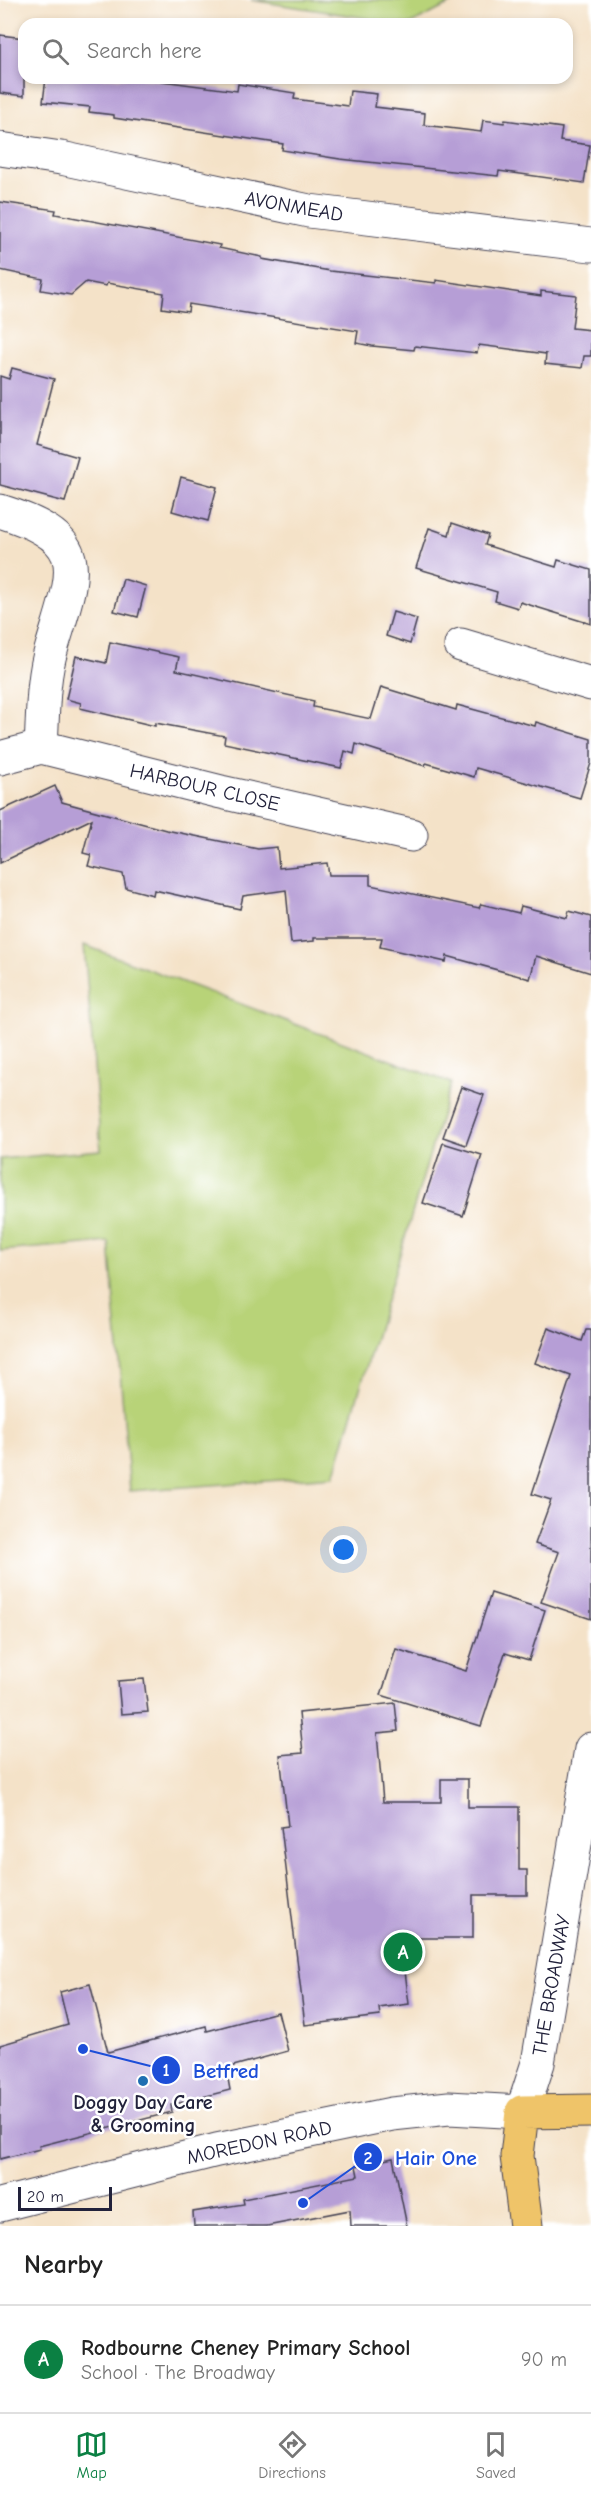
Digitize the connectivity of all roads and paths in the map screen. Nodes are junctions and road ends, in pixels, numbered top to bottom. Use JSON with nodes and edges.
{"nodes":[{"id":1,"x":0,"y":149,"type":"edge"},
{"id":2,"x":591,"y":246,"type":"edge"},
{"id":3,"x":0,"y":511,"type":"edge"},
{"id":4,"x":461,"y":645,"type":"dead end"},
{"id":5,"x":591,"y":684,"type":"edge"},
{"id":6,"x":41,"y":747,"type":"junction"},
{"id":7,"x":0,"y":758,"type":"edge"},
{"id":8,"x":411,"y":835,"type":"dead end"},
{"id":9,"x":591,"y":1749,"type":"edge"},
{"id":10,"x":591,"y":2111,"type":"edge"},
{"id":11,"x":522,"y":2112,"type":"junction"},
{"id":12,"x":0,"y":2205,"type":"edge"},
{"id":13,"x":526,"y":2226,"type":"edge"}],
"edges":[{"from":1,"to":2,"type":"street","name":"AVONMEAD"},
{"from":3,"to":6,"type":"street"},
{"from":4,"to":5,"type":"street"},
{"from":6,"to":7,"type":"street","name":"HARBOUR CLOSE"},
{"from":6,"to":8,"type":"street","name":"HARBOUR CLOSE"},
{"from":9,"to":11,"type":"street","name":"THE BROADWAY"},
{"from":10,"to":11,"type":"main road"},
{"from":11,"to":12,"type":"street","name":"MOREDON ROAD"},
{"from":11,"to":13,"type":"main road"}]}
